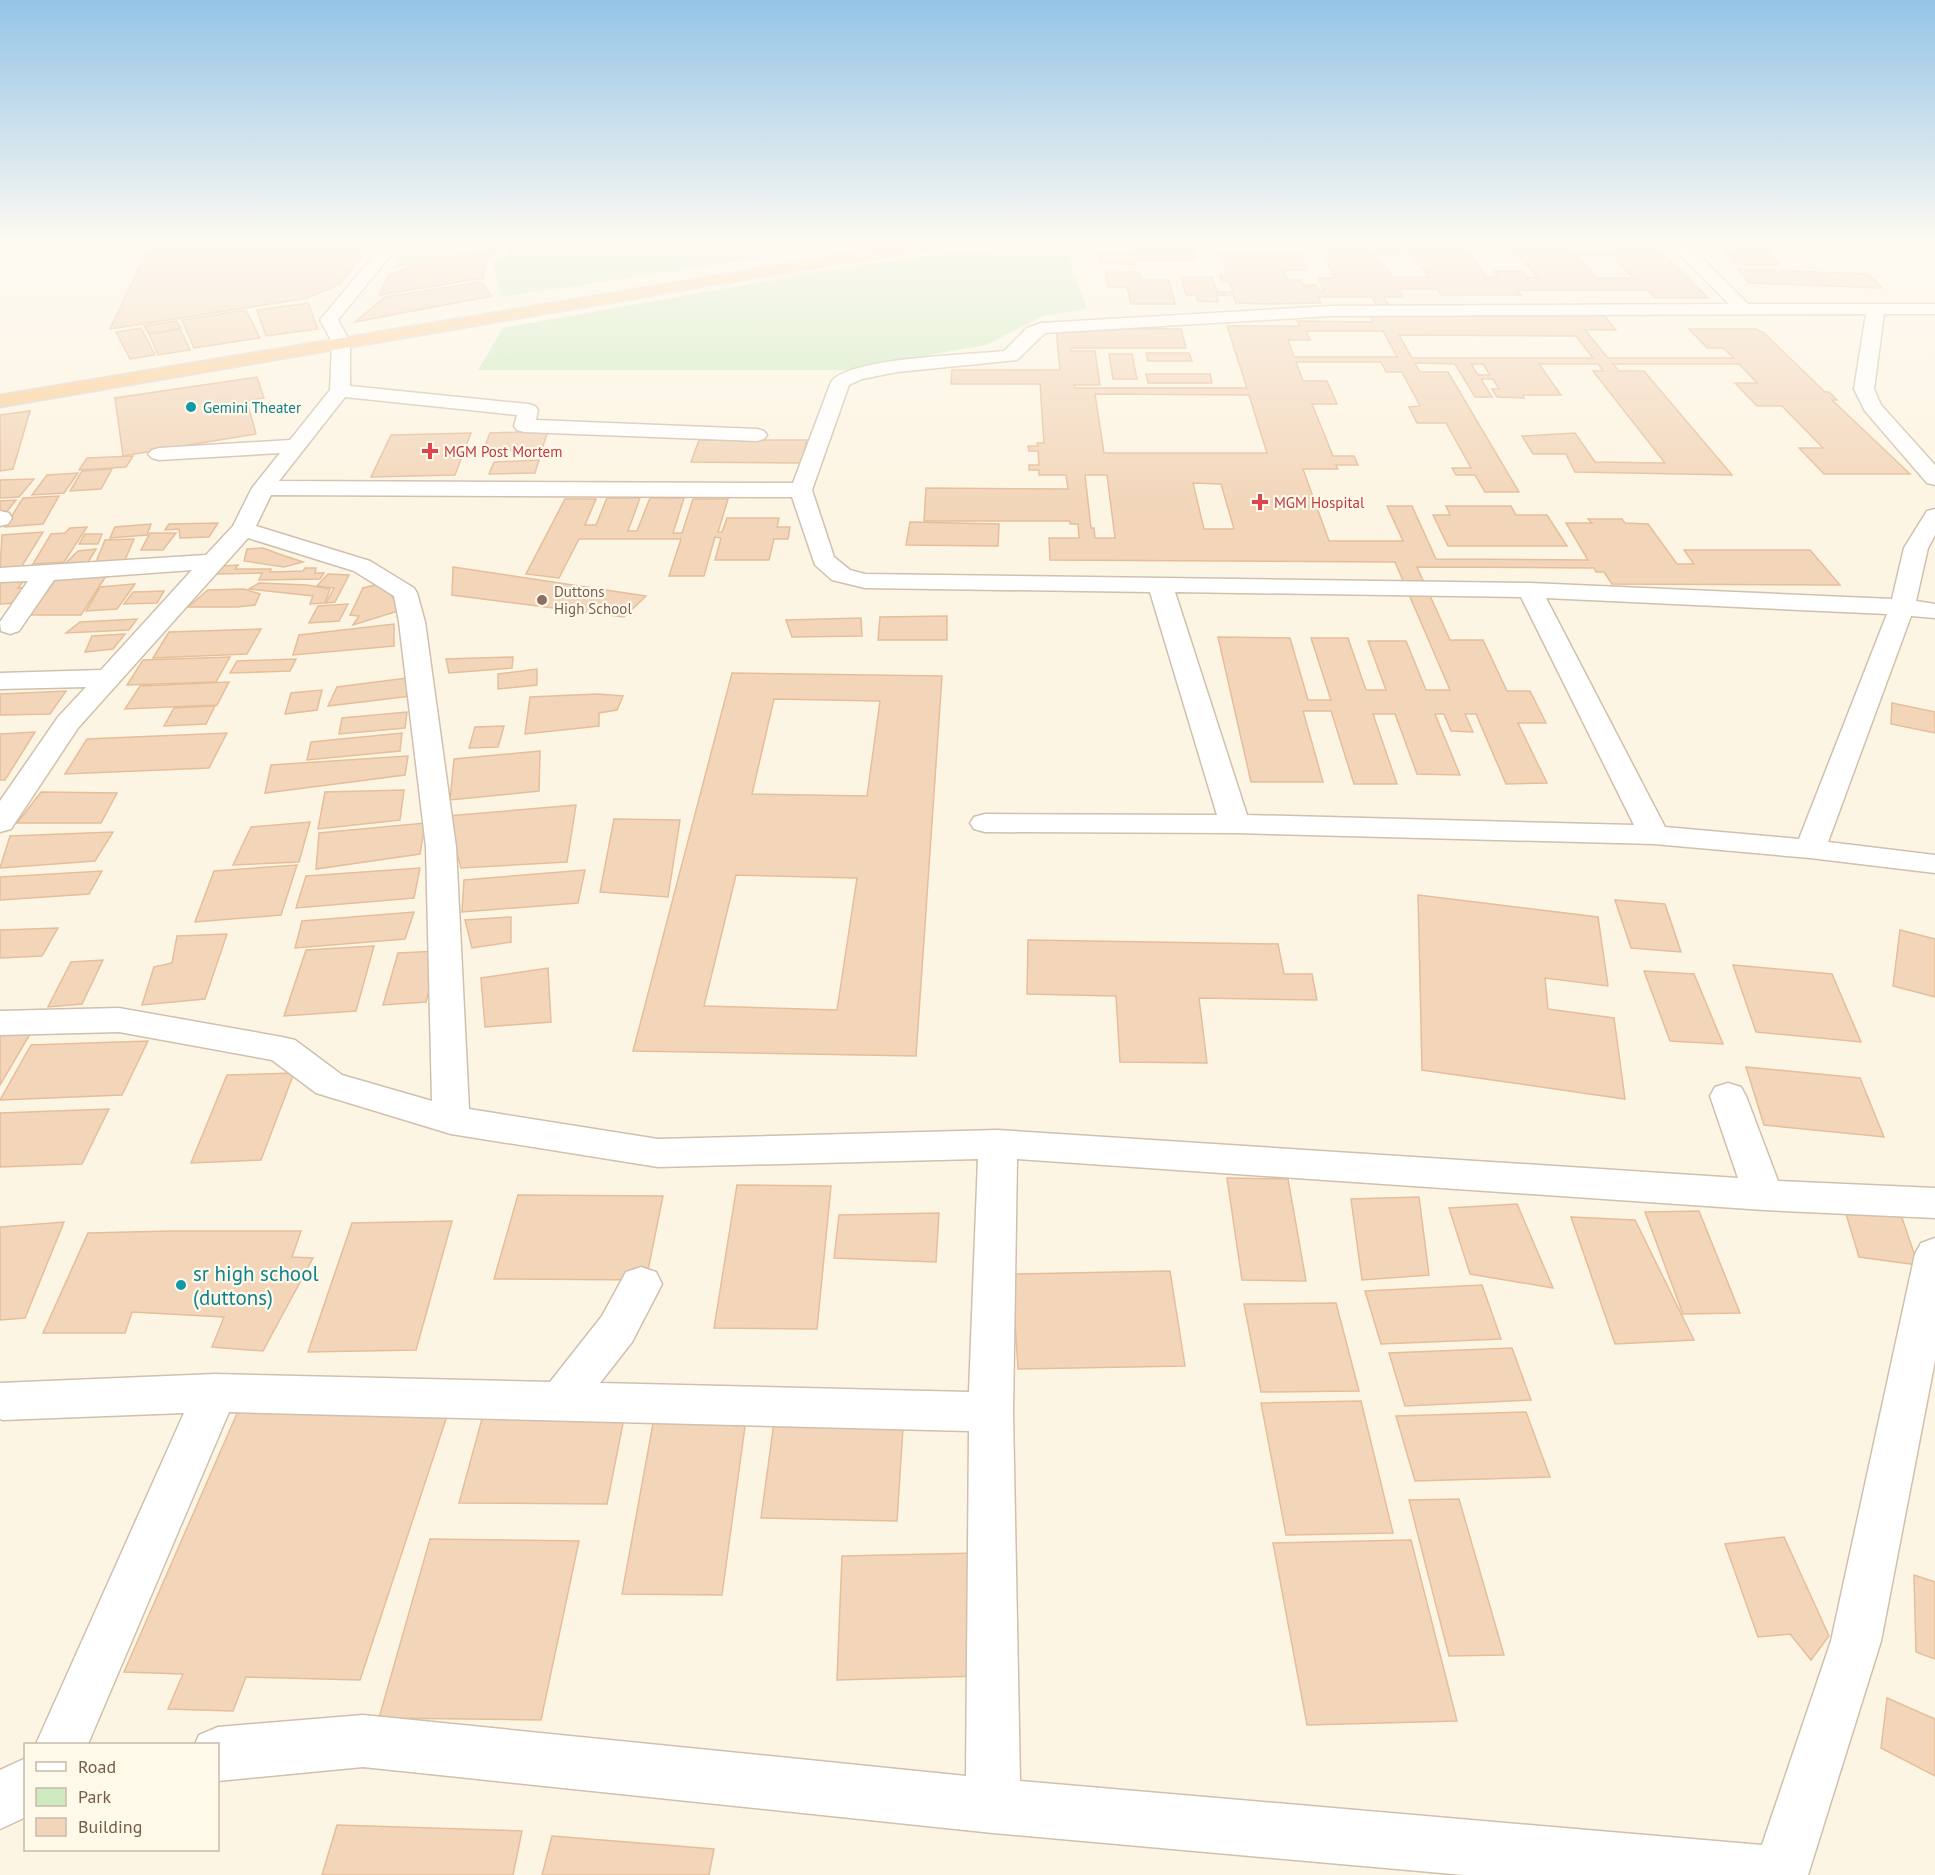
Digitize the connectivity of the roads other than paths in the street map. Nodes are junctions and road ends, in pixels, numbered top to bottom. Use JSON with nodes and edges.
{"nodes":[{"id":1,"x":334,"y":330,"type":"edge"},
{"id":2,"x":415,"y":330,"type":"edge"},
{"id":3,"x":1038,"y":330,"type":"edge"},
{"id":4,"x":1873,"y":330,"type":"edge"},
{"id":5,"x":341,"y":342,"type":"junction"},
{"id":6,"x":340,"y":391,"type":"junction"},
{"id":7,"x":0,"y":401,"type":"edge"},
{"id":8,"x":757,"y":435,"type":"dead end"},
{"id":9,"x":295,"y":446,"type":"junction"},
{"id":10,"x":159,"y":454,"type":"dead end"},
{"id":11,"x":1935,"y":478,"type":"edge"},
{"id":12,"x":263,"y":488,"type":"junction"},
{"id":13,"x":801,"y":490,"type":"junction"},
{"id":14,"x":1935,"y":516,"type":"edge"},
{"id":15,"x":243,"y":529,"type":"junction"},
{"id":16,"x":213,"y":562,"type":"junction"},
{"id":17,"x":46,"y":573,"type":"junction"},
{"id":18,"x":0,"y":575,"type":"edge"},
{"id":19,"x":1160,"y":584,"type":"junction"},
{"id":20,"x":1530,"y":590,"type":"junction"},
{"id":21,"x":1902,"y":607,"type":"junction"},
{"id":22,"x":1935,"y":611,"type":"edge"},
{"id":23,"x":10,"y":626,"type":"dead end"},
{"id":24,"x":108,"y":678,"type":"junction"},
{"id":25,"x":0,"y":681,"type":"edge"},
{"id":26,"x":8,"y":799,"type":"edge"},
{"id":27,"x":0,"y":823,"type":"edge"},
{"id":28,"x":985,"y":823,"type":"dead end"},
{"id":29,"x":1235,"y":824,"type":"junction"},
{"id":30,"x":1654,"y":835,"type":"junction"},
{"id":31,"x":1810,"y":849,"type":"junction"},
{"id":32,"x":1935,"y":864,"type":"edge"},
{"id":33,"x":0,"y":1023,"type":"edge"},
{"id":34,"x":1728,"y":1096,"type":"dead end"},
{"id":35,"x":452,"y":1120,"type":"junction"},
{"id":36,"x":998,"y":1144,"type":"junction"},
{"id":37,"x":1764,"y":1195,"type":"junction"},
{"id":38,"x":1935,"y":1203,"type":"edge"},
{"id":39,"x":1935,"y":1254,"type":"edge"},
{"id":40,"x":641,"y":1284,"type":"dead end"},
{"id":41,"x":215,"y":1393,"type":"junction"},
{"id":42,"x":3,"y":1401,"type":"dead end"},
{"id":43,"x":561,"y":1401,"type":"junction"},
{"id":44,"x":991,"y":1412,"type":"junction"},
{"id":45,"x":62,"y":1743,"type":"edge"},
{"id":46,"x":219,"y":1754,"type":"edge"},
{"id":47,"x":24,"y":1786,"type":"edge"},
{"id":48,"x":0,"y":1802,"type":"edge"},
{"id":49,"x":993,"y":1806,"type":"junction"},
{"id":50,"x":1779,"y":1875,"type":"edge"}],
"edges":[{"from":1,"to":5,"type":"street"},
{"from":2,"to":5,"type":"highway"},
{"from":3,"to":13,"type":"street"},
{"from":4,"to":11,"type":"street"},
{"from":5,"to":6,"type":"street"},
{"from":5,"to":7,"type":"highway"},
{"from":6,"to":8,"type":"street"},
{"from":6,"to":9,"type":"street"},
{"from":9,"to":10,"type":"street"},
{"from":9,"to":12,"type":"street"},
{"from":12,"to":13,"type":"street"},
{"from":12,"to":15,"type":"street"},
{"from":13,"to":19,"type":"street"},
{"from":14,"to":21,"type":"street"},
{"from":15,"to":16,"type":"street"},
{"from":15,"to":35,"type":"street"},
{"from":16,"to":17,"type":"street"},
{"from":16,"to":24,"type":"street"},
{"from":17,"to":18,"type":"street"},
{"from":17,"to":23,"type":"street"},
{"from":19,"to":20,"type":"street"},
{"from":19,"to":29,"type":"street"},
{"from":20,"to":21,"type":"street"},
{"from":20,"to":30,"type":"street"},
{"from":21,"to":22,"type":"street"},
{"from":21,"to":31,"type":"street"},
{"from":24,"to":25,"type":"street"},
{"from":24,"to":26,"type":"street"},
{"from":26,"to":27,"type":"street"},
{"from":28,"to":29,"type":"street"},
{"from":29,"to":30,"type":"street"},
{"from":30,"to":31,"type":"street"},
{"from":31,"to":32,"type":"street"},
{"from":33,"to":35,"type":"street"},
{"from":34,"to":37,"type":"street"},
{"from":35,"to":36,"type":"street"},
{"from":36,"to":37,"type":"street"},
{"from":36,"to":44,"type":"street"},
{"from":37,"to":38,"type":"street"},
{"from":39,"to":50,"type":"street"},
{"from":40,"to":43,"type":"street"},
{"from":41,"to":42,"type":"street"},
{"from":41,"to":43,"type":"street"},
{"from":41,"to":45,"type":"street"},
{"from":43,"to":44,"type":"street"},
{"from":44,"to":49,"type":"street"},
{"from":46,"to":49,"type":"street"},
{"from":47,"to":48,"type":"street"},
{"from":49,"to":50,"type":"street"}]}
